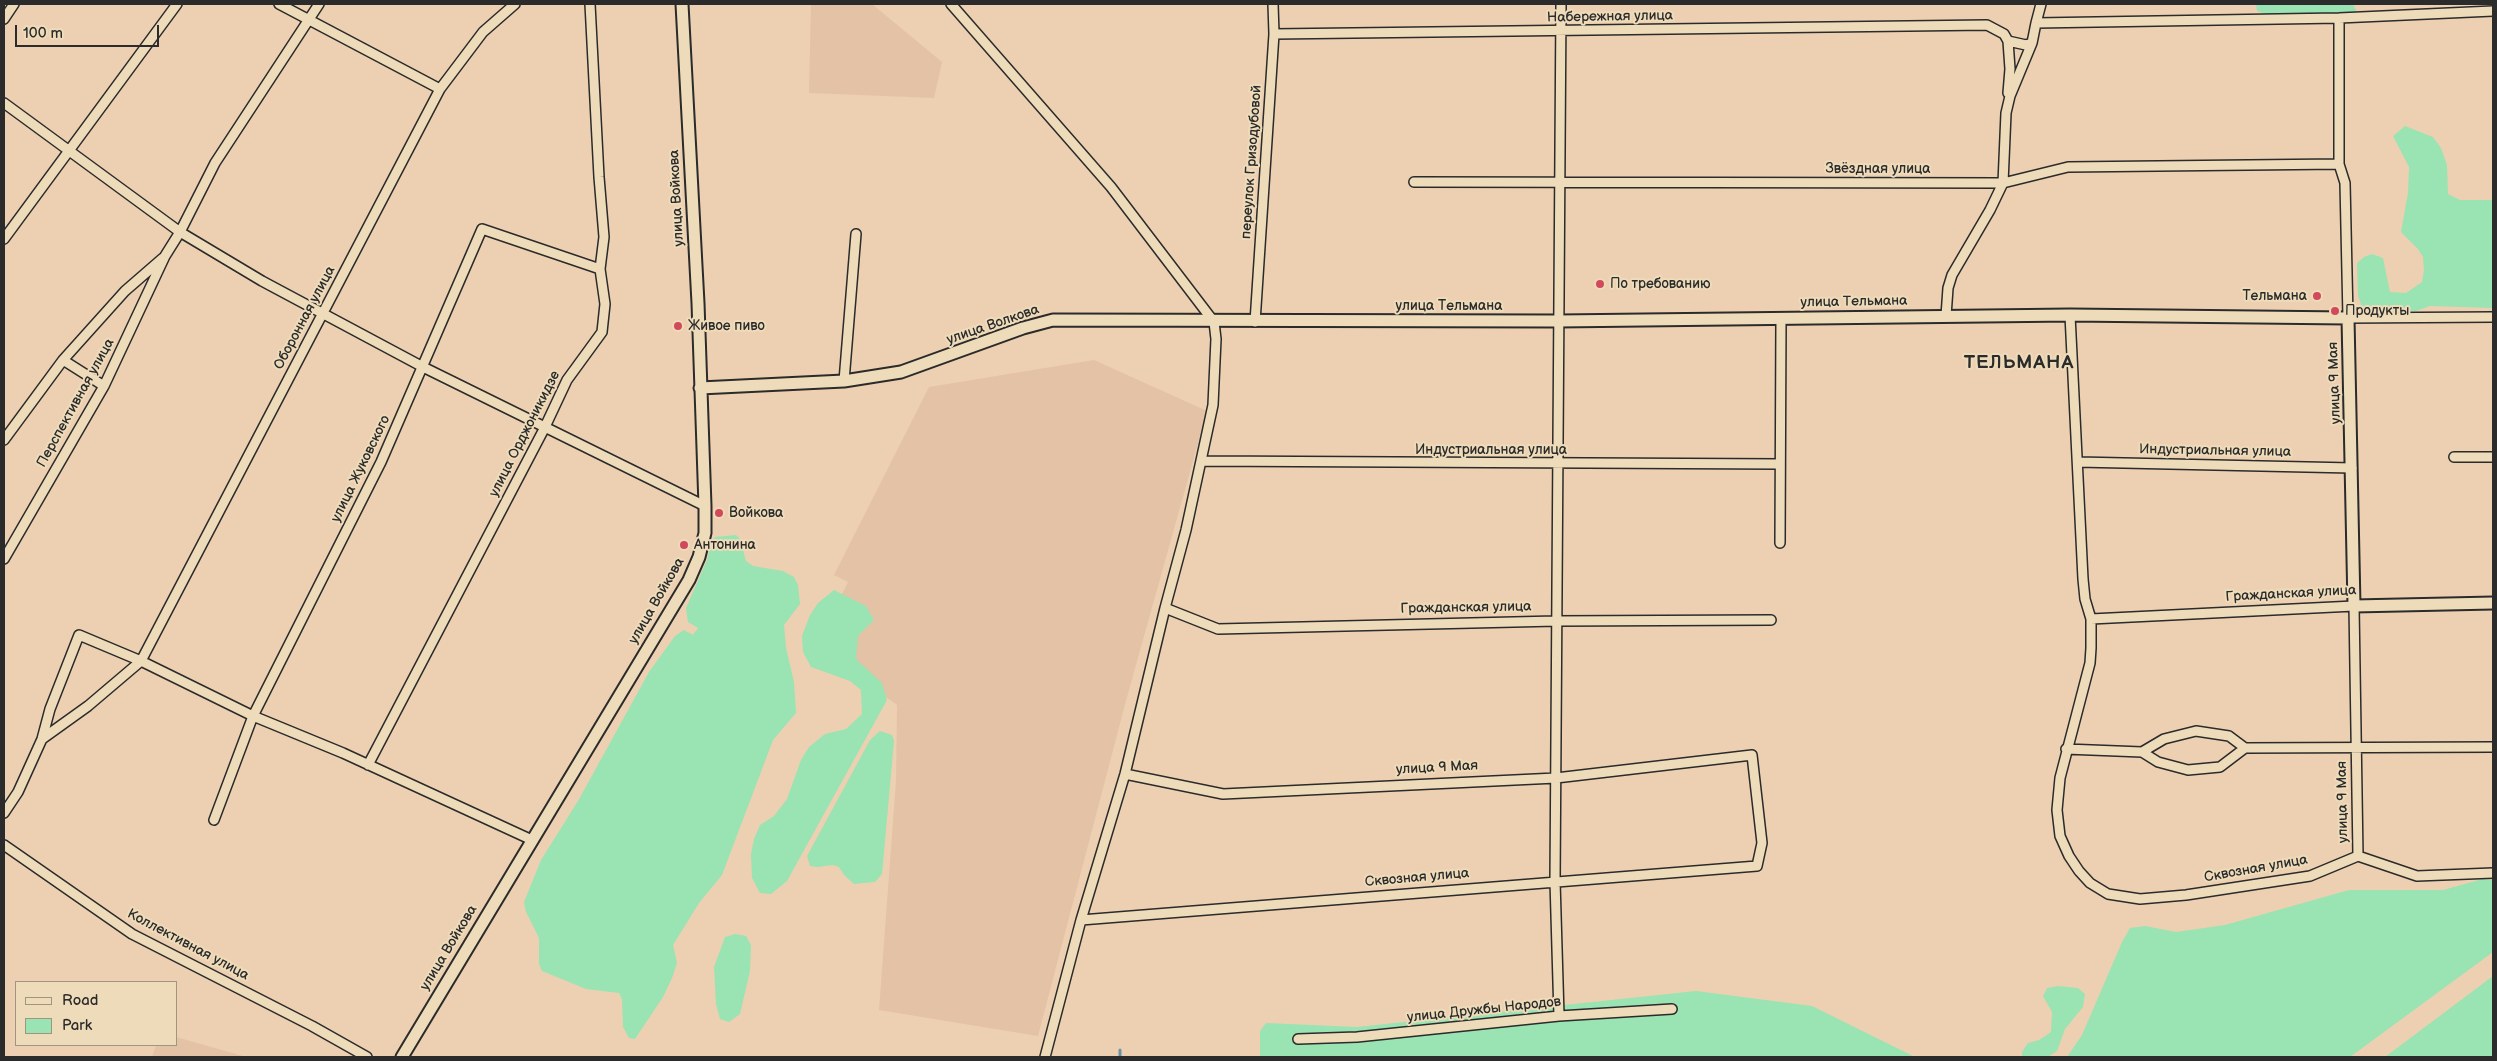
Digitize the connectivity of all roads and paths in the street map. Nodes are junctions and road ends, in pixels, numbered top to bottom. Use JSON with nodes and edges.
{"nodes":[{"id":1,"x":14,"y":4,"type":"edge"},
{"id":2,"x":177,"y":4,"type":"edge"},
{"id":3,"x":279,"y":4,"type":"edge"},
{"id":4,"x":319,"y":4,"type":"edge"},
{"id":5,"x":515,"y":4,"type":"edge"},
{"id":6,"x":590,"y":4,"type":"edge"},
{"id":7,"x":682,"y":4,"type":"edge"},
{"id":8,"x":951,"y":4,"type":"edge"},
{"id":9,"x":1273,"y":4,"type":"edge"},
{"id":10,"x":1561,"y":4,"type":"edge"},
{"id":11,"x":2041,"y":4,"type":"edge"},
{"id":12,"x":2493,"y":11,"type":"edge"},
{"id":13,"x":2339,"y":18,"type":"junction"},
{"id":14,"x":4,"y":19,"type":"edge"},
{"id":15,"x":308,"y":20,"type":"junction"},
{"id":16,"x":2036,"y":23,"type":"junction"},
{"id":17,"x":1559,"y":32,"type":"junction"},
{"id":18,"x":1274,"y":34,"type":"junction"},
{"id":19,"x":2008,"y":41,"type":"junction"},
{"id":20,"x":2032,"y":43,"type":"junction"},
{"id":21,"x":440,"y":89,"type":"junction"},
{"id":22,"x":4,"y":103,"type":"edge"},
{"id":23,"x":2006,"y":113,"type":"junction"},
{"id":24,"x":70,"y":149,"type":"junction"},
{"id":25,"x":2339,"y":164,"type":"junction"},
{"id":26,"x":1414,"y":182,"type":"dead end"},
{"id":27,"x":1558,"y":182,"type":"junction"},
{"id":28,"x":2003,"y":183,"type":"junction"},
{"id":29,"x":180,"y":232,"type":"junction"},
{"id":30,"x":856,"y":234,"type":"dead end"},
{"id":31,"x":4,"y":239,"type":"edge"},
{"id":32,"x":165,"y":256,"type":"junction"},
{"id":33,"x":600,"y":269,"type":"junction"},
{"id":34,"x":323,"y":314,"type":"junction"},
{"id":35,"x":2070,"y":315,"type":"junction"},
{"id":36,"x":1946,"y":316,"type":"junction"},
{"id":37,"x":2493,"y":317,"type":"edge"},
{"id":38,"x":1781,"y":318,"type":"junction"},
{"id":39,"x":2348,"y":318,"type":"junction"},
{"id":40,"x":1558,"y":321,"type":"junction"},
{"id":41,"x":1214,"y":322,"type":"junction"},
{"id":42,"x":1255,"y":322,"type":"junction"},
{"id":43,"x":63,"y":360,"type":"junction"},
{"id":44,"x":423,"y":367,"type":"junction"},
{"id":45,"x":844,"y":381,"type":"junction"},
{"id":46,"x":104,"y":386,"type":"junction"},
{"id":47,"x":700,"y":388,"type":"junction"},
{"id":48,"x":544,"y":428,"type":"junction"},
{"id":49,"x":4,"y":440,"type":"edge"},
{"id":50,"x":2454,"y":457,"type":"dead end"},
{"id":51,"x":2493,"y":457,"type":"edge"},
{"id":52,"x":1201,"y":461,"type":"junction"},
{"id":53,"x":2078,"y":462,"type":"junction"},
{"id":54,"x":1557,"y":464,"type":"junction"},
{"id":55,"x":1780,"y":464,"type":"junction"},
{"id":56,"x":2352,"y":468,"type":"junction"},
{"id":57,"x":705,"y":506,"type":"junction"},
{"id":58,"x":1780,"y":543,"type":"dead end"},
{"id":59,"x":4,"y":559,"type":"edge"},
{"id":60,"x":2493,"y":603,"type":"edge"},
{"id":61,"x":2354,"y":606,"type":"junction"},
{"id":62,"x":1165,"y":608,"type":"junction"},
{"id":63,"x":2091,"y":619,"type":"junction"},
{"id":64,"x":1771,"y":620,"type":"dead end"},
{"id":65,"x":1556,"y":621,"type":"junction"},
{"id":66,"x":141,"y":661,"type":"junction"},
{"id":67,"x":253,"y":716,"type":"junction"},
{"id":68,"x":42,"y":739,"type":"junction"},
{"id":69,"x":2493,"y":747,"type":"edge"},
{"id":70,"x":2245,"y":748,"type":"junction"},
{"id":71,"x":2357,"y":748,"type":"junction"},
{"id":72,"x":2066,"y":749,"type":"junction"},
{"id":73,"x":2142,"y":752,"type":"junction"},
{"id":74,"x":368,"y":766,"type":"junction"},
{"id":75,"x":1126,"y":774,"type":"junction"},
{"id":76,"x":1556,"y":778,"type":"junction"},
{"id":77,"x":4,"y":813,"type":"edge"},
{"id":78,"x":214,"y":820,"type":"dead end"},
{"id":79,"x":532,"y":840,"type":"junction"},
{"id":80,"x":4,"y":845,"type":"edge"},
{"id":81,"x":2358,"y":856,"type":"junction"},
{"id":82,"x":1756,"y":866,"type":"joint"},
{"id":83,"x":2493,"y":873,"type":"edge"},
{"id":84,"x":1555,"y":880,"type":"junction"},
{"id":85,"x":1081,"y":920,"type":"junction"},
{"id":86,"x":1672,"y":1009,"type":"dead end"},
{"id":87,"x":1559,"y":1016,"type":"junction"},
{"id":88,"x":1298,"y":1039,"type":"dead end"},
{"id":89,"x":367,"y":1057,"type":"edge"},
{"id":90,"x":402,"y":1057,"type":"edge"},
{"id":91,"x":1045,"y":1057,"type":"edge"}],
"edges":[{"from":1,"to":14,"type":"street"},
{"from":2,"to":24,"type":"street"},
{"from":3,"to":15,"type":"street"},
{"from":4,"to":15,"type":"street","name":"Перспективная улица"},
{"from":5,"to":21,"type":"street","name":"Оборонная улица"},
{"from":6,"to":33,"type":"street","name":"улица Орджоникидзе"},
{"from":7,"to":47,"type":"street","name":"улица Войкова"},
{"from":8,"to":41,"type":"street"},
{"from":9,"to":18,"type":"street","name":"переулок Гризодубовой"},
{"from":10,"to":17,"type":"street"},
{"from":11,"to":16,"type":"street"},
{"from":12,"to":13,"type":"street"},
{"from":13,"to":16,"type":"street"},
{"from":13,"to":25,"type":"street","name":"улица 9 Мая"},
{"from":15,"to":21,"type":"street"},
{"from":15,"to":29,"type":"street","name":"Перспективная улица"},
{"from":16,"to":20,"type":"street"},
{"from":17,"to":18,"type":"street","name":"Набережная улица"},
{"from":17,"to":19,"type":"street","name":"Набережная улица"},
{"from":17,"to":27,"type":"street"},
{"from":18,"to":42,"type":"street","name":"переулок Гризодубовой"},
{"from":19,"to":20,"type":"street"},
{"from":19,"to":23,"type":"street"},
{"from":20,"to":23,"type":"street"},
{"from":21,"to":34,"type":"street","name":"Оборонная улица"},
{"from":22,"to":24,"type":"street"},
{"from":23,"to":28,"type":"street"},
{"from":24,"to":29,"type":"street"},
{"from":24,"to":31,"type":"street"},
{"from":25,"to":28,"type":"street","name":"Звёздная улица"},
{"from":25,"to":39,"type":"street","name":"улица 9 Мая"},
{"from":26,"to":27,"type":"street","name":"Звёздная улица"},
{"from":27,"to":28,"type":"street","name":"Звёздная улица"},
{"from":27,"to":40,"type":"street"},
{"from":28,"to":36,"type":"street"},
{"from":29,"to":32,"type":"street","name":"Перспективная улица"},
{"from":29,"to":34,"type":"street"},
{"from":30,"to":45,"type":"street"},
{"from":32,"to":43,"type":"street","name":"Перспективная улица"},
{"from":32,"to":46,"type":"street","name":"Перспективная улица"},
{"from":33,"to":44,"type":"street","name":"улица Жуковского"},
{"from":33,"to":48,"type":"street","name":"улица Орджоникидзе"},
{"from":34,"to":44,"type":"street"},
{"from":34,"to":66,"type":"street","name":"Оборонная улица"},
{"from":35,"to":36,"type":"street","name":"улица Тельмана"},
{"from":35,"to":39,"type":"street","name":"улица Тельмана"},
{"from":35,"to":53,"type":"street"},
{"from":36,"to":38,"type":"street","name":"улица Тельмана"},
{"from":37,"to":39,"type":"street","name":"улица Тельмана"},
{"from":38,"to":40,"type":"street","name":"улица Тельмана"},
{"from":38,"to":55,"type":"street"},
{"from":39,"to":56,"type":"street","name":"улица 9 Мая"},
{"from":40,"to":42,"type":"street","name":"улица Тельмана"},
{"from":40,"to":54,"type":"street"},
{"from":41,"to":42,"type":"street","name":"улица Тельмана"},
{"from":41,"to":45,"type":"street","name":"улица Волкова"},
{"from":41,"to":52,"type":"street"},
{"from":43,"to":46,"type":"street"},
{"from":43,"to":49,"type":"street","name":"Перспективная улица"},
{"from":44,"to":48,"type":"street"},
{"from":44,"to":67,"type":"street","name":"улица Жуковского"},
{"from":45,"to":47,"type":"street","name":"улица Волкова"},
{"from":46,"to":59,"type":"street","name":"Перспективная улица"},
{"from":47,"to":57,"type":"street","name":"улица Войкова"},
{"from":48,"to":57,"type":"street"},
{"from":48,"to":74,"type":"street","name":"улица Орджоникидзе"},
{"from":50,"to":51,"type":"street"},
{"from":52,"to":54,"type":"street","name":"Индустриальная улица"},
{"from":52,"to":62,"type":"street"},
{"from":53,"to":56,"type":"street","name":"Индустриальная улица"},
{"from":53,"to":63,"type":"street"},
{"from":54,"to":55,"type":"street","name":"Индустриальная улица"},
{"from":54,"to":65,"type":"street"},
{"from":55,"to":58,"type":"street"},
{"from":56,"to":61,"type":"street","name":"улица 9 Мая"},
{"from":57,"to":79,"type":"street","name":"улица Войкова"},
{"from":60,"to":61,"type":"street","name":"Гражданская улица"},
{"from":61,"to":63,"type":"street","name":"Гражданская улица"},
{"from":61,"to":71,"type":"street","name":"улица 9 Мая"},
{"from":62,"to":65,"type":"street","name":"Гражданская улица"},
{"from":62,"to":75,"type":"street"},
{"from":63,"to":72,"type":"street"},
{"from":64,"to":65,"type":"street","name":"Гражданская улица"},
{"from":65,"to":76,"type":"street"},
{"from":66,"to":67,"type":"street"},
{"from":66,"to":68,"type":"street"},
{"from":66,"to":68,"type":"street"},
{"from":67,"to":74,"type":"street"},
{"from":67,"to":78,"type":"street","name":"улица Жуковского"},
{"from":68,"to":77,"type":"street"},
{"from":69,"to":71,"type":"street","name":"улица 9 Мая"},
{"from":70,"to":71,"type":"street","name":"улица 9 Мая"},
{"from":70,"to":73,"type":"street"},
{"from":70,"to":73,"type":"street"},
{"from":71,"to":81,"type":"street","name":"улица 9 Мая"},
{"from":72,"to":73,"type":"street"},
{"from":72,"to":81,"type":"street","name":"Сквозная улица"},
{"from":74,"to":79,"type":"street"},
{"from":75,"to":76,"type":"street","name":"улица 9 Мая"},
{"from":75,"to":85,"type":"street"},
{"from":76,"to":82,"type":"street","name":"улица 9 Мая"},
{"from":76,"to":84,"type":"street"},
{"from":79,"to":90,"type":"street","name":"улица Войкова"},
{"from":80,"to":89,"type":"street","name":"Коллективная улица"},
{"from":81,"to":83,"type":"street"},
{"from":82,"to":84,"type":"street","name":"Сквозная улица"},
{"from":84,"to":85,"type":"street","name":"Сквозная улица"},
{"from":84,"to":87,"type":"street"},
{"from":85,"to":91,"type":"street"},
{"from":86,"to":87,"type":"street","name":"улица Дружбы Народов"},
{"from":87,"to":88,"type":"street","name":"улица Дружбы Народов"}]}
